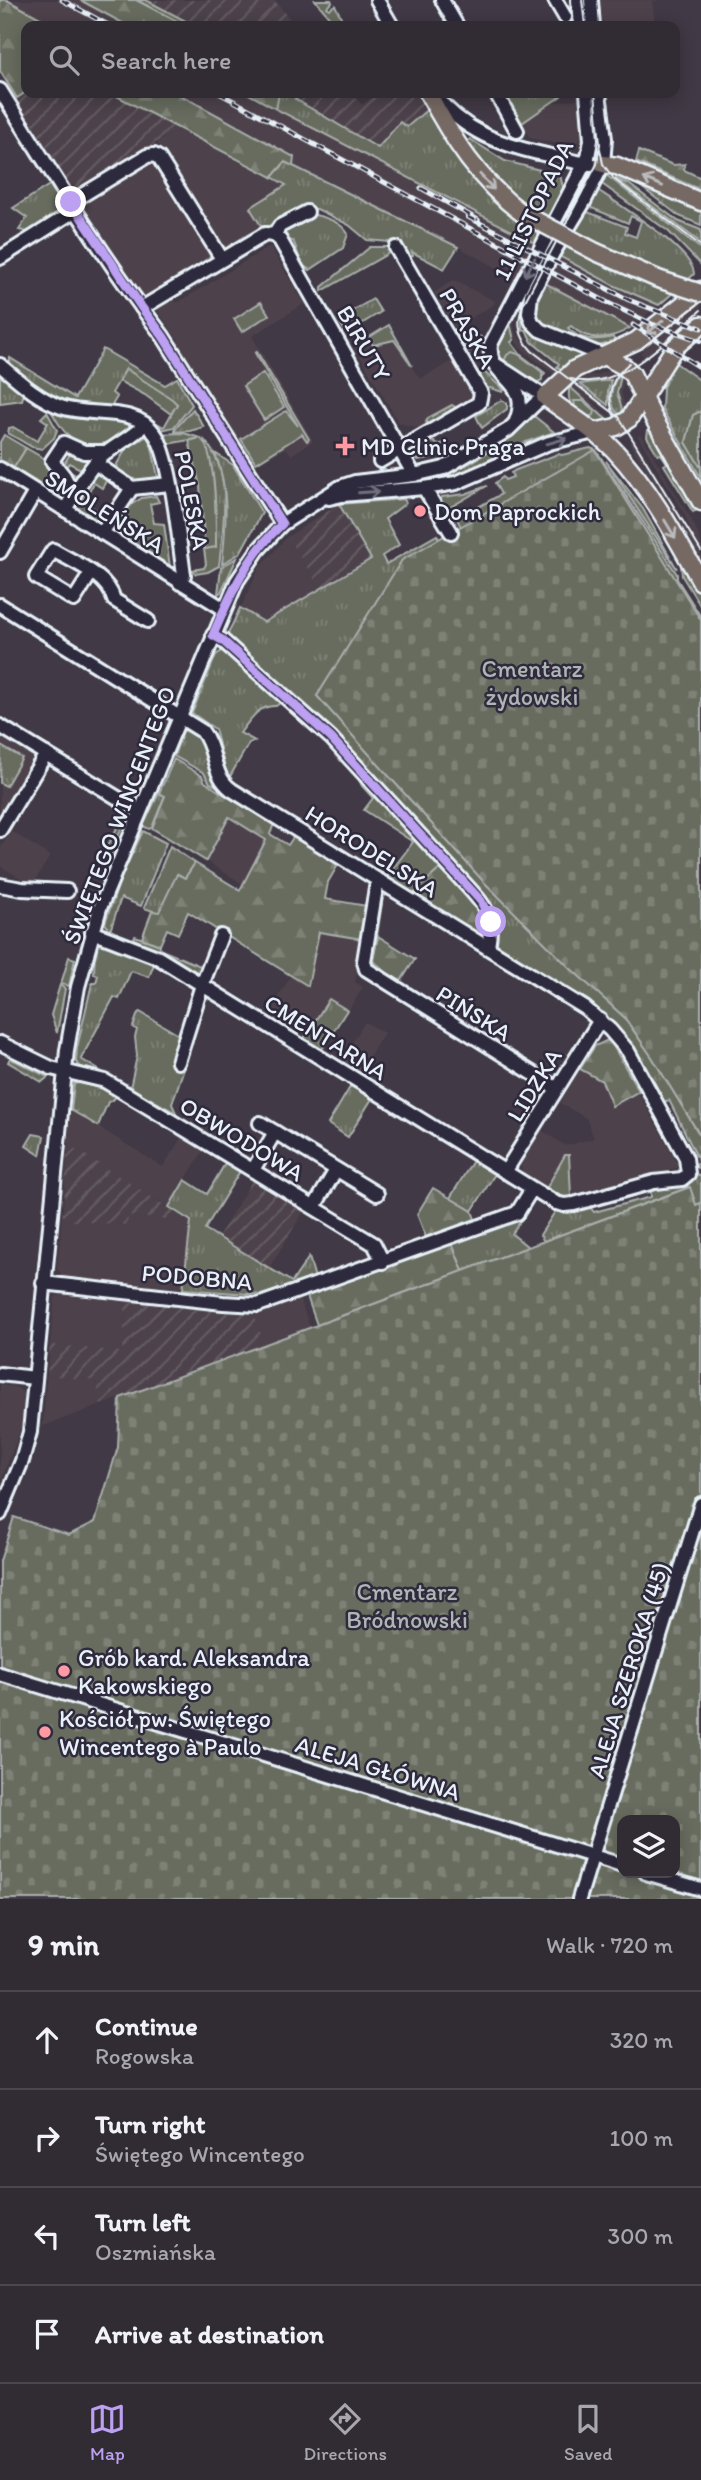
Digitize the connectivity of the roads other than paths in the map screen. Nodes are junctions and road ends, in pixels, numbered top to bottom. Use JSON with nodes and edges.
{"nodes":[{"id":1,"x":377,"y":0,"type":"edge"},
{"id":2,"x":442,"y":0,"type":"edge"},
{"id":3,"x":555,"y":0,"type":"edge"},
{"id":4,"x":578,"y":0,"type":"edge"},
{"id":5,"x":591,"y":0,"type":"edge"},
{"id":6,"x":565,"y":17,"type":"dead end"},
{"id":7,"x":390,"y":21,"type":"edge"},
{"id":8,"x":454,"y":21,"type":"edge"},
{"id":9,"x":580,"y":21,"type":"edge"},
{"id":10,"x":593,"y":21,"type":"edge"},
{"id":11,"x":0,"y":90,"type":"edge"},
{"id":12,"x":434,"y":98,"type":"edge"},
{"id":13,"x":436,"y":98,"type":"edge"},
{"id":14,"x":499,"y":98,"type":"edge"},
{"id":15,"x":587,"y":98,"type":"edge"},
{"id":16,"x":600,"y":98,"type":"edge"},
{"id":17,"x":517,"y":131,"type":"dead end"},
{"id":18,"x":585,"y":164,"type":"junction"},
{"id":19,"x":603,"y":164,"type":"junction"},
{"id":20,"x":701,"y":202,"type":"edge"},
{"id":21,"x":73,"y":206,"type":"junction"},
{"id":22,"x":307,"y":212,"type":"dead end"},
{"id":23,"x":274,"y":235,"type":"junction"},
{"id":24,"x":396,"y":248,"type":"dead end"},
{"id":25,"x":0,"y":258,"type":"edge"},
{"id":26,"x":222,"y":259,"type":"junction"},
{"id":27,"x":701,"y":291,"type":"edge"},
{"id":28,"x":142,"y":308,"type":"junction"},
{"id":29,"x":701,"y":324,"type":"edge"},
{"id":30,"x":604,"y":356,"type":"junction"},
{"id":31,"x":495,"y":364,"type":"junction"},
{"id":32,"x":0,"y":365,"type":"edge"},
{"id":33,"x":642,"y":396,"type":"junction"},
{"id":34,"x":545,"y":397,"type":"junction"},
{"id":35,"x":145,"y":424,"type":"junction"},
{"id":36,"x":514,"y":424,"type":"junction"},
{"id":37,"x":594,"y":432,"type":"junction"},
{"id":38,"x":400,"y":449,"type":"junction"},
{"id":39,"x":108,"y":452,"type":"junction"},
{"id":40,"x":380,"y":461,"type":"dead end"},
{"id":41,"x":95,"y":463,"type":"junction"},
{"id":42,"x":0,"y":469,"type":"edge"},
{"id":43,"x":414,"y":475,"type":"junction"},
{"id":44,"x":170,"y":484,"type":"junction"},
{"id":45,"x":132,"y":488,"type":"junction"},
{"id":46,"x":424,"y":488,"type":"junction"},
{"id":47,"x":35,"y":492,"type":"junction"},
{"id":48,"x":74,"y":495,"type":"junction"},
{"id":49,"x":316,"y":502,"type":"junction"},
{"id":50,"x":701,"y":502,"type":"edge"},
{"id":51,"x":65,"y":510,"type":"junction"},
{"id":52,"x":282,"y":524,"type":"junction"},
{"id":53,"x":451,"y":532,"type":"dead end"},
{"id":54,"x":102,"y":533,"type":"junction"},
{"id":55,"x":0,"y":552,"type":"edge"},
{"id":56,"x":91,"y":573,"type":"dead end"},
{"id":57,"x":701,"y":582,"type":"edge"},
{"id":58,"x":180,"y":583,"type":"junction"},
{"id":59,"x":0,"y":605,"type":"edge"},
{"id":60,"x":224,"y":609,"type":"junction"},
{"id":61,"x":148,"y":621,"type":"dead end"},
{"id":62,"x":213,"y":635,"type":"junction"},
{"id":63,"x":179,"y":716,"type":"junction"},
{"id":64,"x":0,"y":726,"type":"edge"},
{"id":65,"x":46,"y":754,"type":"junction"},
{"id":66,"x":139,"y":811,"type":"junction"},
{"id":67,"x":0,"y":830,"type":"edge"},
{"id":68,"x":380,"y":881,"type":"junction"},
{"id":69,"x":0,"y":885,"type":"edge"},
{"id":70,"x":67,"y":891,"type":"dead end"},
{"id":71,"x":92,"y":932,"type":"junction"},
{"id":72,"x":221,"y":936,"type":"dead end"},
{"id":73,"x":488,"y":947,"type":"junction"},
{"id":74,"x":202,"y":985,"type":"junction"},
{"id":75,"x":600,"y":1020,"type":"junction"},
{"id":76,"x":0,"y":1043,"type":"edge"},
{"id":77,"x":178,"y":1062,"type":"dead end"},
{"id":78,"x":65,"y":1072,"type":"junction"},
{"id":79,"x":556,"y":1088,"type":"junction"},
{"id":80,"x":260,"y":1123,"type":"dead end"},
{"id":81,"x":275,"y":1132,"type":"junction"},
{"id":82,"x":689,"y":1169,"type":"joint"},
{"id":83,"x":253,"y":1170,"type":"junction"},
{"id":84,"x":336,"y":1170,"type":"junction"},
{"id":85,"x":505,"y":1172,"type":"junction"},
{"id":86,"x":532,"y":1189,"type":"junction"},
{"id":87,"x":377,"y":1194,"type":"dead end"},
{"id":88,"x":314,"y":1208,"type":"junction"},
{"id":89,"x":383,"y":1262,"type":"junction"},
{"id":90,"x":43,"y":1283,"type":"junction"},
{"id":91,"x":0,"y":1374,"type":"edge"},
{"id":92,"x":35,"y":1378,"type":"junction"},
{"id":93,"x":701,"y":1504,"type":"edge"},
{"id":94,"x":0,"y":1514,"type":"edge"},
{"id":95,"x":0,"y":1674,"type":"edge"},
{"id":96,"x":594,"y":1852,"type":"junction"},
{"id":97,"x":617,"y":1863,"type":"edge"},
{"id":98,"x":663,"y":1878,"type":"edge"},
{"id":99,"x":701,"y":1889,"type":"edge"},
{"id":100,"x":579,"y":1899,"type":"edge"}],
"edges":[{"from":1,"to":7,"type":"street"},
{"from":2,"to":8,"type":"street"},
{"from":3,"to":6,"type":"street"},
{"from":4,"to":9,"type":"street"},
{"from":5,"to":10,"type":"street"},
{"from":11,"to":21,"type":"street"},
{"from":12,"to":27,"type":"main road","one_way":true,"bridge":true},
{"from":13,"to":18,"type":"street"},
{"from":14,"to":17,"type":"street"},
{"from":15,"to":18,"type":"street","name":"11 LISTOPADA"},
{"from":16,"to":19,"type":"street","name":"11 LISTOPADA"},
{"from":18,"to":19,"type":"street"},
{"from":18,"to":31,"type":"street","name":"11 LISTOPADA","one_way":true},
{"from":20,"to":19,"type":"main road","one_way":true},
{"from":19,"to":30,"type":"street","name":"11 LISTOPADA"},
{"from":21,"to":25,"type":"street"},
{"from":21,"to":26,"type":"street"},
{"from":21,"to":28,"type":"street"},
{"from":22,"to":23,"type":"street"},
{"from":23,"to":26,"type":"street"},
{"from":23,"to":38,"type":"street","name":"BIRUTY"},
{"from":24,"to":38,"type":"street","name":"PRASKA"},
{"from":26,"to":28,"type":"street"},
{"from":27,"to":30,"type":"main road","one_way":true},
{"from":28,"to":52,"type":"street"},
{"from":29,"to":33,"type":"main road"},
{"from":30,"to":33,"type":"main road"},
{"from":30,"to":34,"type":"main road"},
{"from":31,"to":34,"type":"street"},
{"from":31,"to":36,"type":"street"},
{"from":32,"to":35,"type":"street"},
{"from":33,"to":37,"type":"main road"},
{"from":33,"to":50,"type":"main road"},
{"from":34,"to":36,"type":"street","name":"ŚWIĘTEGO WINCENTEGO"},
{"from":34,"to":37,"type":"main road"},
{"from":35,"to":39,"type":"street"},
{"from":35,"to":44,"type":"street","name":"POLESKA"},
{"from":36,"to":43,"type":"street","name":"ŚWIĘTEGO WINCENTEGO"},
{"from":46,"to":37,"type":"street","name":"ŚWIĘTEGO WINCENTEGO","one_way":true},
{"from":37,"to":57,"type":"main road","one_way":true},
{"from":38,"to":40,"type":"street","name":"PRASKA"},
{"from":38,"to":43,"type":"street","name":"BIRUTY"},
{"from":39,"to":41,"type":"street"},
{"from":39,"to":48,"type":"street"},
{"from":41,"to":45,"type":"street"},
{"from":41,"to":48,"type":"street"},
{"from":42,"to":47,"type":"street","name":"SMOLEŃSKA"},
{"from":43,"to":49,"type":"street","name":"ŚWIĘTEGO WINCENTEGO"},
{"from":44,"to":45,"type":"street"},
{"from":44,"to":58,"type":"street","name":"POLESKA"},
{"from":45,"to":54,"type":"street"},
{"from":49,"to":46,"type":"street","name":"ŚWIĘTEGO WINCENTEGO","one_way":true},
{"from":46,"to":53,"type":"street"},
{"from":47,"to":51,"type":"street","name":"SMOLEŃSKA"},
{"from":47,"to":55,"type":"street"},
{"from":48,"to":51,"type":"street"},
{"from":49,"to":52,"type":"street","name":"ŚWIĘTEGO WINCENTEGO"},
{"from":51,"to":54,"type":"street","name":"SMOLEŃSKA"},
{"from":52,"to":60,"type":"street","name":"ŚWIĘTEGO WINCENTEGO"},
{"from":54,"to":58,"type":"street","name":"SMOLEŃSKA"},
{"from":56,"to":61,"type":"street"},
{"from":58,"to":60,"type":"street","name":"SMOLEŃSKA"},
{"from":59,"to":63,"type":"street","name":"HORODELSKA"},
{"from":60,"to":62,"type":"street","name":"ŚWIĘTEGO WINCENTEGO"},
{"from":62,"to":63,"type":"street","name":"ŚWIĘTEGO WINCENTEGO"},
{"from":62,"to":73,"type":"street"},
{"from":63,"to":66,"type":"street","name":"ŚWIĘTEGO WINCENTEGO"},
{"from":63,"to":68,"type":"street","name":"HORODELSKA"},
{"from":64,"to":65,"type":"street"},
{"from":65,"to":66,"type":"street"},
{"from":65,"to":67,"type":"street"},
{"from":66,"to":71,"type":"street","name":"ŚWIĘTEGO WINCENTEGO"},
{"from":68,"to":73,"type":"street","name":"HORODELSKA"},
{"from":68,"to":79,"type":"street","name":"PIŃSKA"},
{"from":69,"to":70,"type":"street"},
{"from":71,"to":74,"type":"street","name":"CMENTARNA"},
{"from":71,"to":78,"type":"street","name":"ŚWIĘTEGO WINCENTEGO"},
{"from":72,"to":74,"type":"street"},
{"from":73,"to":75,"type":"street","name":"HORODELSKA"},
{"from":74,"to":77,"type":"street"},
{"from":74,"to":85,"type":"street","name":"CMENTARNA"},
{"from":75,"to":79,"type":"street","name":"LIDZKA"},
{"from":75,"to":82,"type":"street","name":"HORODELSKA"},
{"from":76,"to":78,"type":"street","name":"OBWODOWA"},
{"from":78,"to":83,"type":"street","name":"OBWODOWA"},
{"from":78,"to":90,"type":"street","name":"ŚWIĘTEGO WINCENTEGO"},
{"from":79,"to":85,"type":"street","name":"LIDZKA"},
{"from":80,"to":81,"type":"street"},
{"from":81,"to":83,"type":"street"},
{"from":81,"to":84,"type":"street"},
{"from":82,"to":86,"type":"street","name":"CMENTARNA"},
{"from":83,"to":88,"type":"street","name":"OBWODOWA"},
{"from":84,"to":87,"type":"street"},
{"from":84,"to":88,"type":"street"},
{"from":85,"to":86,"type":"street","name":"CMENTARNA"},
{"from":86,"to":89,"type":"street","name":"PODOBNA"},
{"from":88,"to":89,"type":"street","name":"OBWODOWA"},
{"from":89,"to":90,"type":"street","name":"PODOBNA"},
{"from":90,"to":92,"type":"street","name":"ŚWIĘTEGO WINCENTEGO"},
{"from":91,"to":92,"type":"street"},
{"from":92,"to":94,"type":"street","name":"ŚWIĘTEGO WINCENTEGO"},
{"from":93,"to":96,"type":"street","name":"ALEJA SZEROKA (45)"},
{"from":95,"to":96,"type":"street","name":"ALEJA GŁÓWNA"},
{"from":96,"to":97,"type":"street","name":"ALEJA GŁÓWNA"},
{"from":96,"to":100,"type":"street","name":"ALEJA SZEROKA (45)"},
{"from":98,"to":99,"type":"street"}]}
